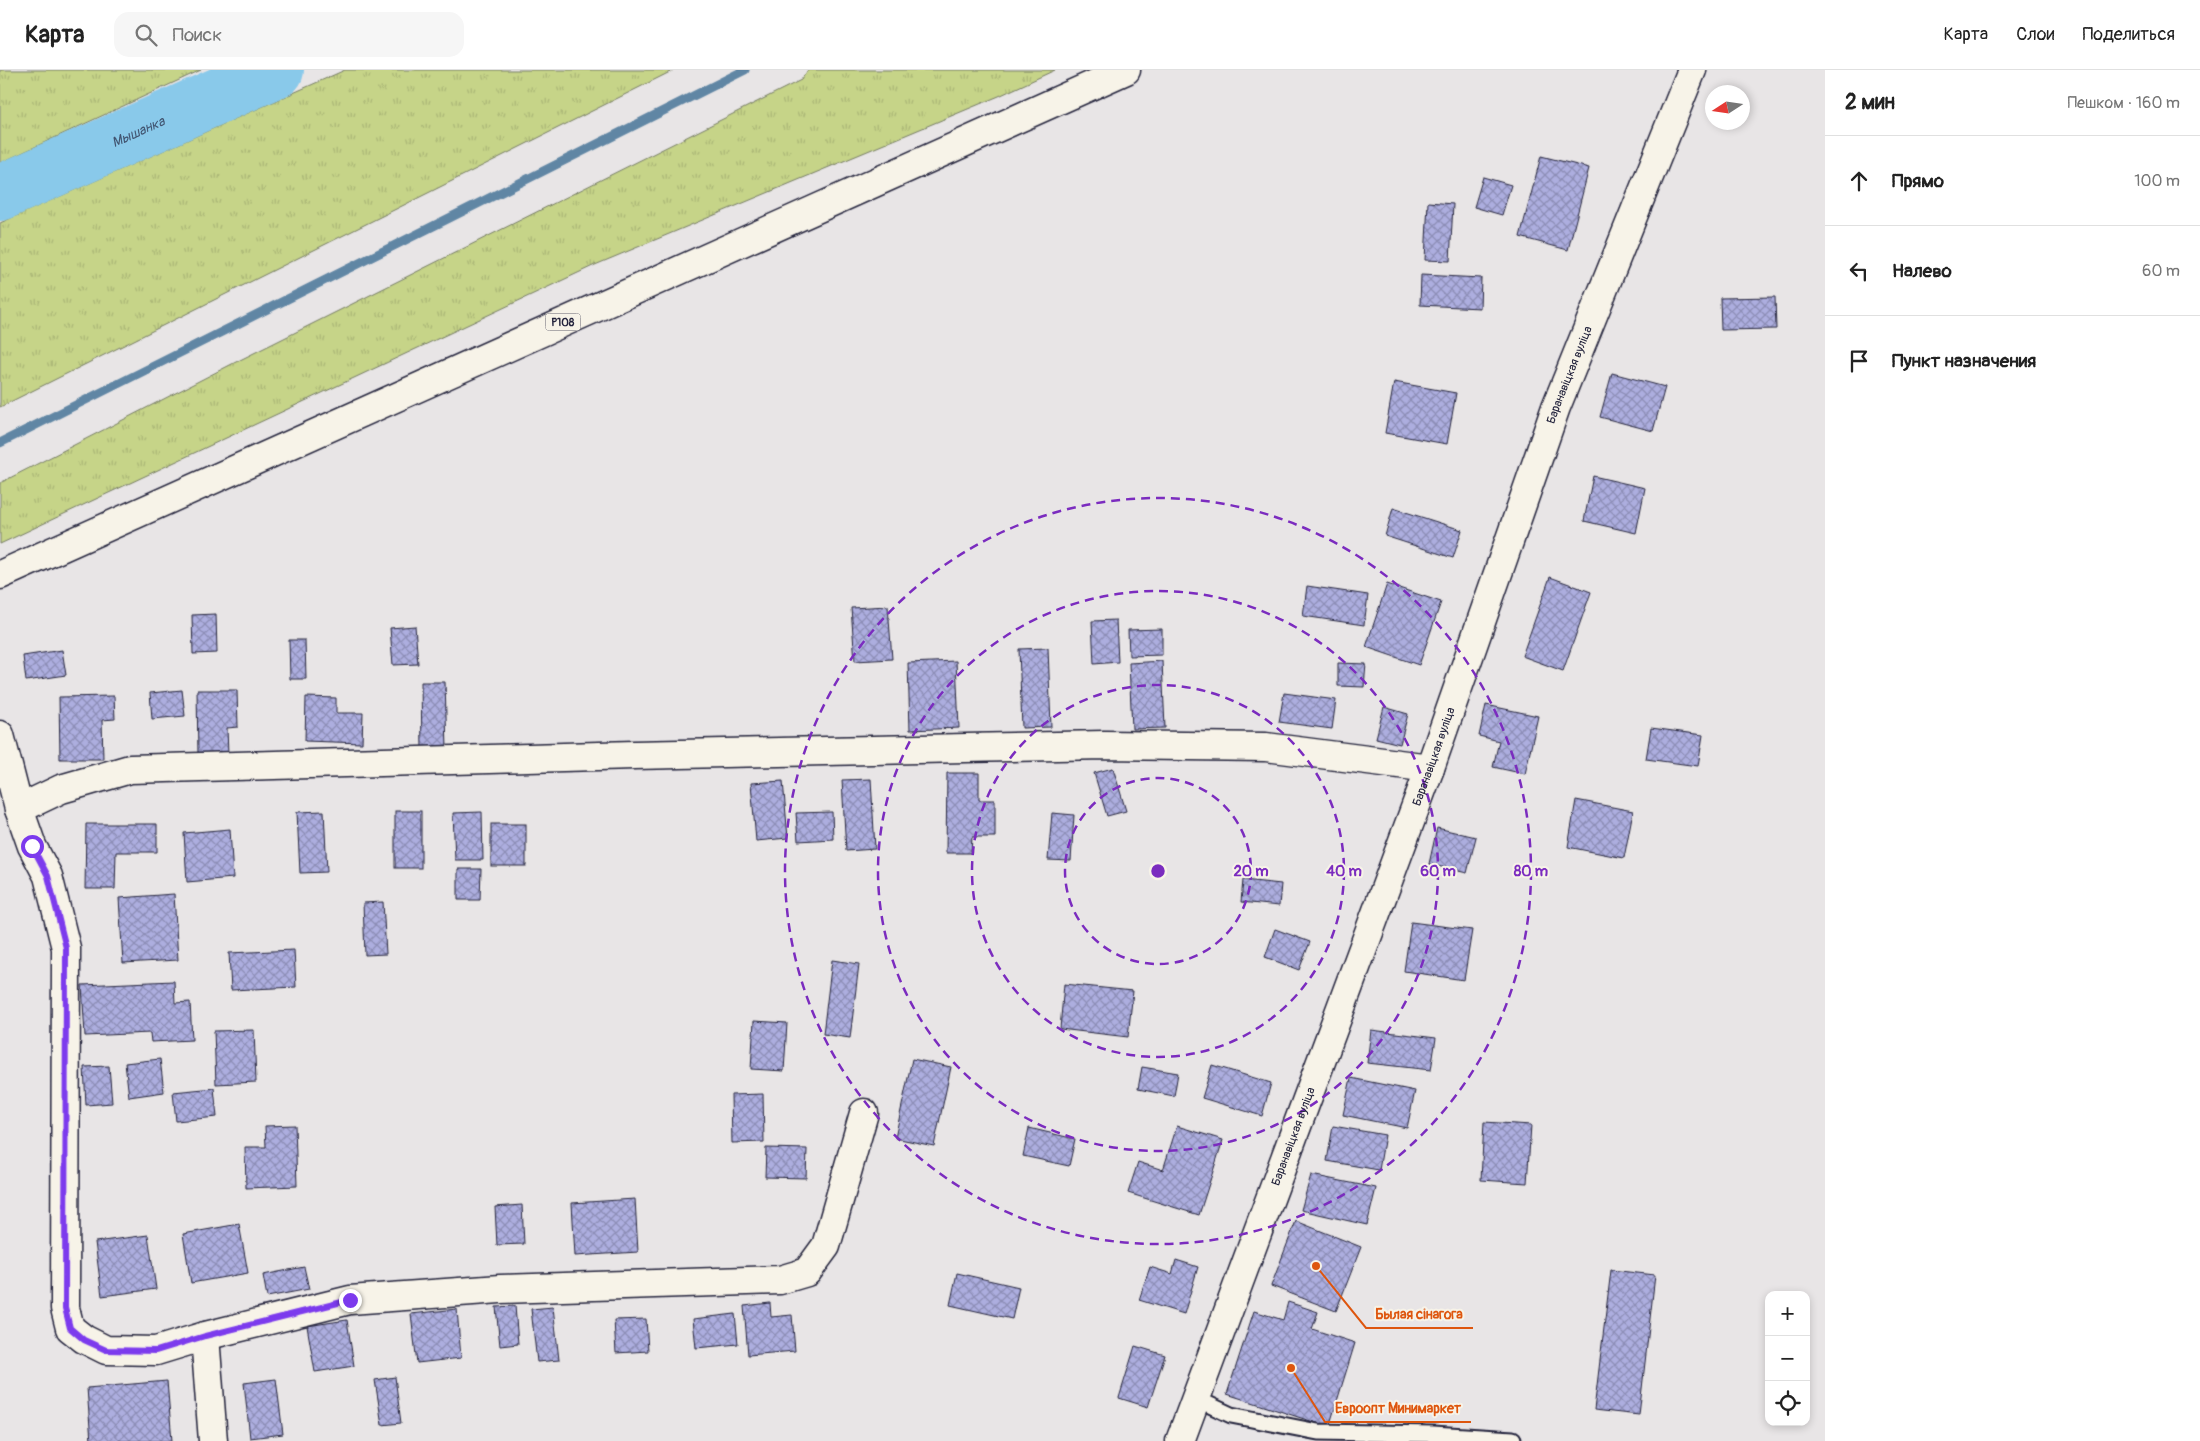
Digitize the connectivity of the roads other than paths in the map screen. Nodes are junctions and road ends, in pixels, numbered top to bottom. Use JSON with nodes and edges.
{"nodes":[{"id":1,"x":1126,"y":70,"type":"edge"},
{"id":2,"x":1691,"y":72,"type":"edge"},
{"id":3,"x":0,"y":575,"type":"edge"},
{"id":4,"x":0,"y":735,"type":"edge"},
{"id":5,"x":1430,"y":768,"type":"junction"},
{"id":6,"x":20,"y":808,"type":"junction"},
{"id":7,"x":864,"y":1113,"type":"dead end"},
{"id":8,"x":205,"y":1336,"type":"junction"},
{"id":9,"x":1195,"y":1398,"type":"junction"},
{"id":10,"x":1513,"y":1439,"type":"dead end"},
{"id":11,"x":213,"y":1441,"type":"edge"},
{"id":12,"x":1180,"y":1441,"type":"edge"}],
"edges":[{"from":1,"to":3,"type":"street","number":"Р108"},
{"from":2,"to":5,"type":"street","name":"Баранавіцкая вуліца"},
{"from":4,"to":6,"type":"street"},
{"from":5,"to":6,"type":"street"},
{"from":5,"to":9,"type":"street","name":"Баранавіцкая вуліца"},
{"from":6,"to":8,"type":"street"},
{"from":7,"to":8,"type":"street"},
{"from":8,"to":11,"type":"street"},
{"from":9,"to":10,"type":"lane"},
{"from":9,"to":12,"type":"street","name":"Баранавіцкая вуліца"}]}
